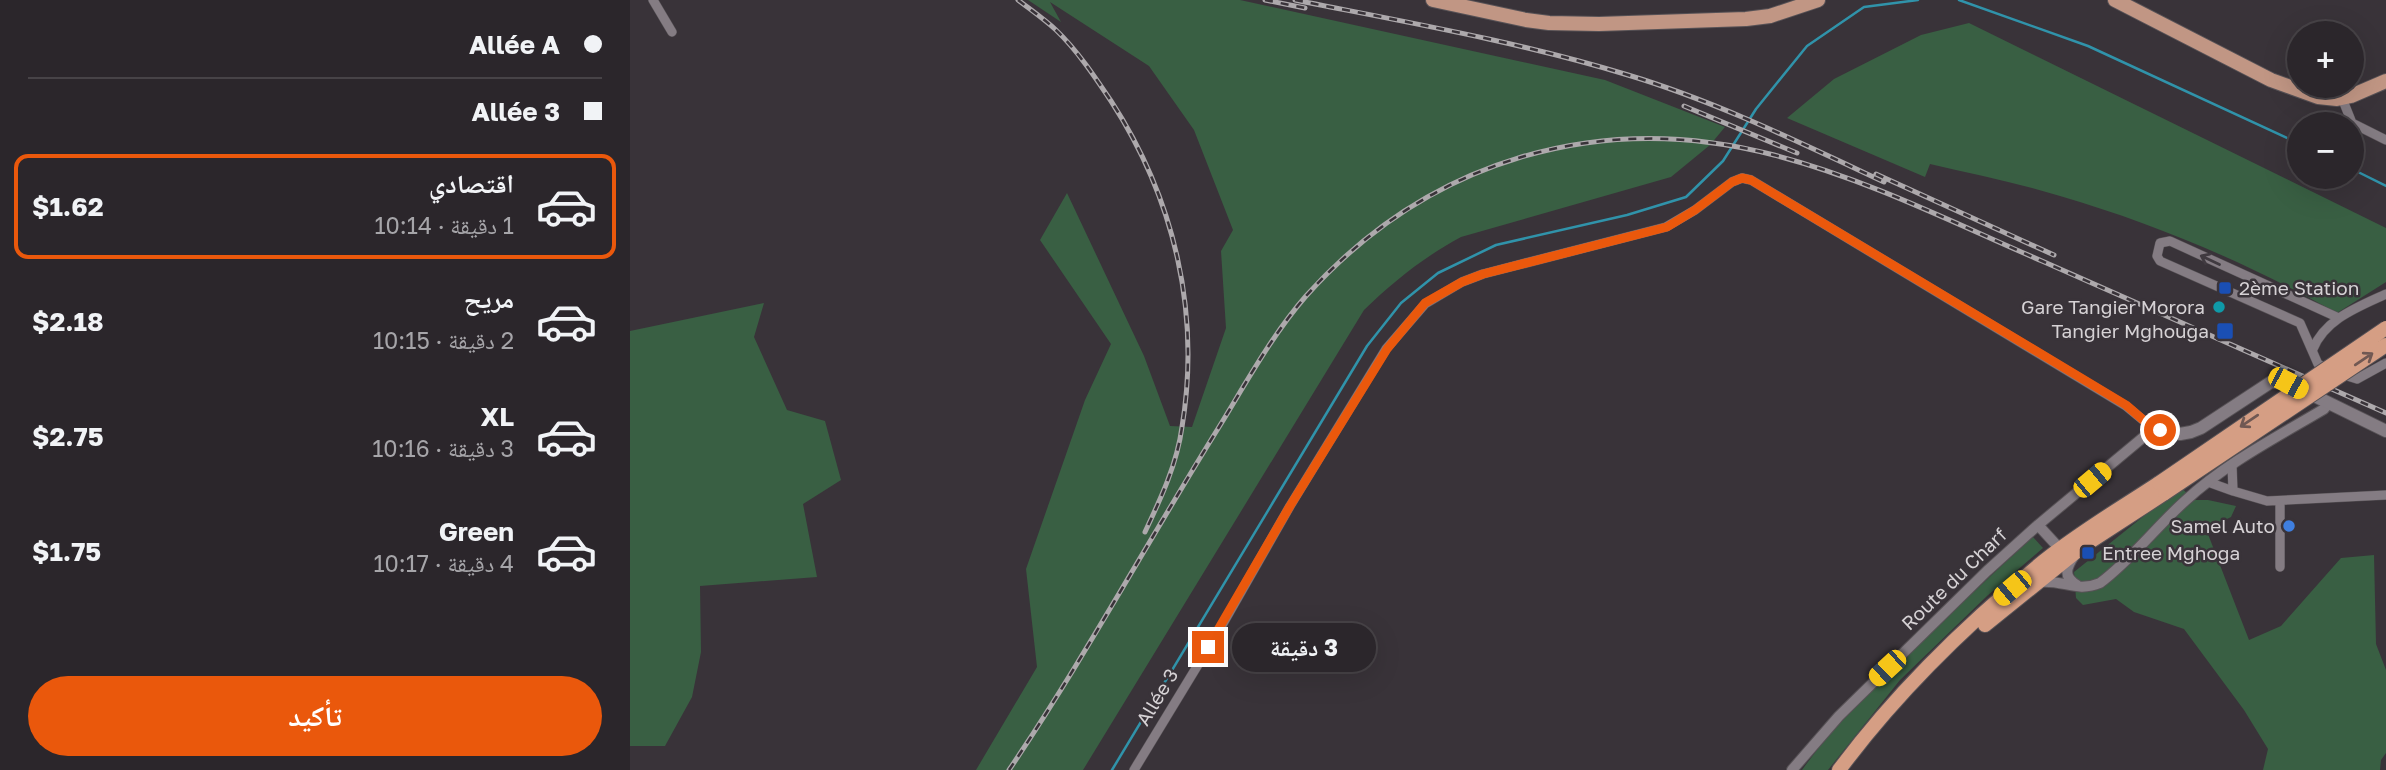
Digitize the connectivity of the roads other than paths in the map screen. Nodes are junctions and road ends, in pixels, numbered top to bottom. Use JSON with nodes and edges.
{"nodes":[{"id":1,"x":653,"y":0,"type":"edge"},
{"id":2,"x":1433,"y":0,"type":"edge"},
{"id":3,"x":1818,"y":0,"type":"edge"},
{"id":4,"x":2115,"y":0,"type":"edge"},
{"id":5,"x":672,"y":32,"type":"dead end"},
{"id":6,"x":2386,"y":81,"type":"edge"},
{"id":7,"x":2287,"y":86,"type":"edge"},
{"id":8,"x":2364,"y":90,"type":"edge"},
{"id":9,"x":2342,"y":98,"type":"edge"},
{"id":10,"x":2386,"y":140,"type":"edge"},
{"id":11,"x":2386,"y":294,"type":"edge"},
{"id":12,"x":2305,"y":303,"type":"junction"},
{"id":13,"x":2339,"y":318,"type":"junction"},
{"id":14,"x":2300,"y":323,"type":"junction"},
{"id":15,"x":2386,"y":328,"type":"edge"},
{"id":16,"x":2386,"y":345,"type":"edge"},
{"id":17,"x":2313,"y":349,"type":"junction"},
{"id":18,"x":2386,"y":363,"type":"edge"},
{"id":19,"x":2328,"y":404,"type":"junction"},
{"id":20,"x":2155,"y":430,"type":"junction"},
{"id":21,"x":2386,"y":430,"type":"edge"},
{"id":22,"x":2232,"y":465,"type":"junction"},
{"id":23,"x":2208,"y":482,"type":"junction"},
{"id":24,"x":2162,"y":488,"type":"junction"},
{"id":25,"x":2233,"y":491,"type":"junction"},
{"id":26,"x":2386,"y":495,"type":"edge"},
{"id":27,"x":2280,"y":501,"type":"junction"},
{"id":28,"x":2038,"y":524,"type":"junction"},
{"id":29,"x":2081,"y":547,"type":"junction"},
{"id":30,"x":2060,"y":549,"type":"junction"},
{"id":31,"x":2280,"y":567,"type":"dead end"},
{"id":32,"x":2038,"y":582,"type":"junction"},
{"id":33,"x":2083,"y":588,"type":"junction"},
{"id":34,"x":1134,"y":770,"type":"edge"},
{"id":35,"x":1792,"y":770,"type":"edge"},
{"id":36,"x":1839,"y":770,"type":"edge"},
{"id":37,"x":1852,"y":770,"type":"edge"}],
"edges":[{"from":1,"to":5,"type":"street"},
{"from":2,"to":3,"type":"main road"},
{"from":4,"to":7,"type":"main road"},
{"from":6,"to":8,"type":"main road"},
{"from":9,"to":10,"type":"street"},
{"from":11,"to":13,"type":"street"},
{"from":12,"to":13,"type":"street"},
{"from":12,"to":14,"type":"street"},
{"from":12,"to":14,"type":"street","one_way":true},
{"from":13,"to":17,"type":"street"},
{"from":14,"to":17,"type":"street"},
{"from":15,"to":24,"type":"highway","one_way":true,"bridge":true},
{"from":24,"to":16,"type":"highway","one_way":true,"bridge":true},
{"from":17,"to":18,"type":"street"},
{"from":19,"to":20,"type":"main road"},
{"from":19,"to":21,"type":"main road"},
{"from":19,"to":22,"type":"street"},
{"from":20,"to":28,"type":"street","name":"Route du Charf"},
{"from":20,"to":34,"type":"street","name":"Allée 3"},
{"from":22,"to":23,"type":"street"},
{"from":22,"to":25,"type":"street"},
{"from":23,"to":25,"type":"street"},
{"from":23,"to":33,"type":"street"},
{"from":24,"to":29,"type":"highway"},
{"from":24,"to":30,"type":"highway"},
{"from":25,"to":27,"type":"street"},
{"from":26,"to":27,"type":"street"},
{"from":27,"to":31,"type":"street"},
{"from":28,"to":30,"type":"street"},
{"from":28,"to":35,"type":"street","name":"Route du Charf"},
{"from":29,"to":32,"type":"highway"},
{"from":29,"to":33,"type":"street"},
{"from":30,"to":36,"type":"highway"},
{"from":32,"to":33,"type":"street"},
{"from":32,"to":37,"type":"highway"}]}
